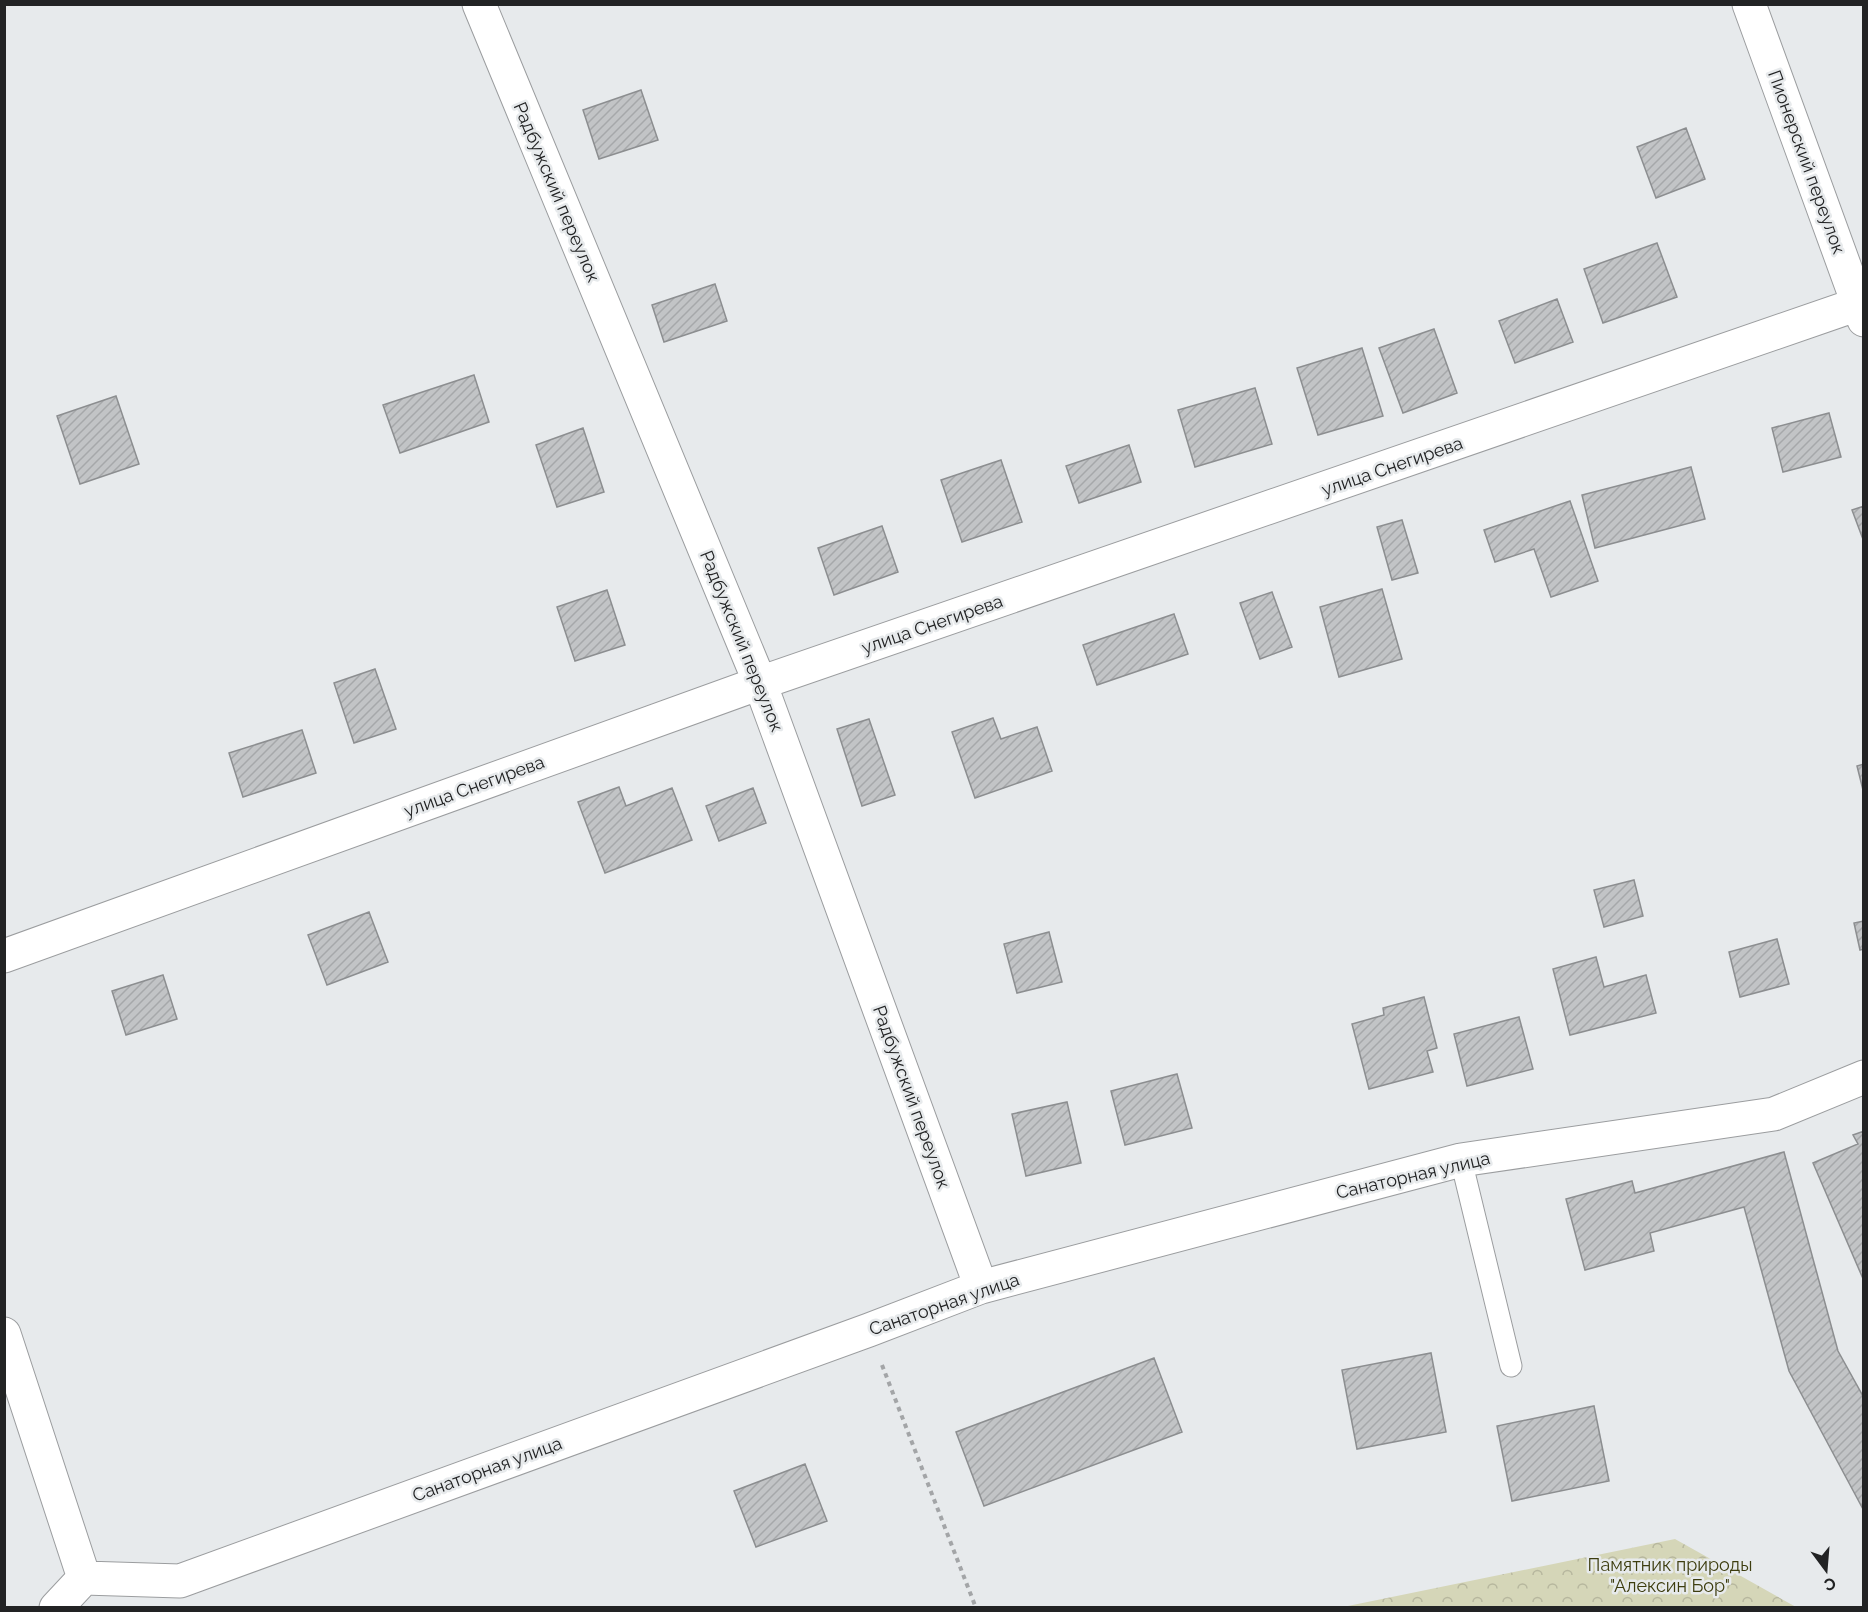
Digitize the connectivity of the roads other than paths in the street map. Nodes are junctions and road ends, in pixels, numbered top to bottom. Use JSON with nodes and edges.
{"nodes":[{"id":1,"x":479,"y":4,"type":"edge"},
{"id":2,"x":1749,"y":4,"type":"edge"},
{"id":3,"x":1862,"y":309,"type":"edge"},
{"id":4,"x":760,"y":682,"type":"junction"},
{"id":5,"x":4,"y":956,"type":"edge"},
{"id":6,"x":1863,"y":1077,"type":"edge"},
{"id":7,"x":1461,"y":1160,"type":"junction"},
{"id":8,"x":981,"y":1287,"type":"junction"},
{"id":9,"x":4,"y":1334,"type":"edge"},
{"id":10,"x":1511,"y":1366,"type":"dead end"},
{"id":11,"x":84,"y":1578,"type":"junction"},
{"id":12,"x":56,"y":1608,"type":"edge"}],
"edges":[{"from":1,"to":4,"type":"street","name":"Радбужский переулок"},
{"from":2,"to":3,"type":"street","name":"Пионерский переулок"},
{"from":3,"to":4,"type":"street","name":"улица Снегирева"},
{"from":4,"to":5,"type":"street","name":"улица Снегирева"},
{"from":4,"to":8,"type":"street","name":"Радбужский переулок"},
{"from":6,"to":7,"type":"street","name":"Санаторная улица"},
{"from":7,"to":8,"type":"street","name":"Санаторная улица"},
{"from":7,"to":10,"type":"lane"},
{"from":8,"to":11,"type":"street","name":"Санаторная улица"},
{"from":9,"to":11,"type":"street"},
{"from":11,"to":12,"type":"street"}]}
